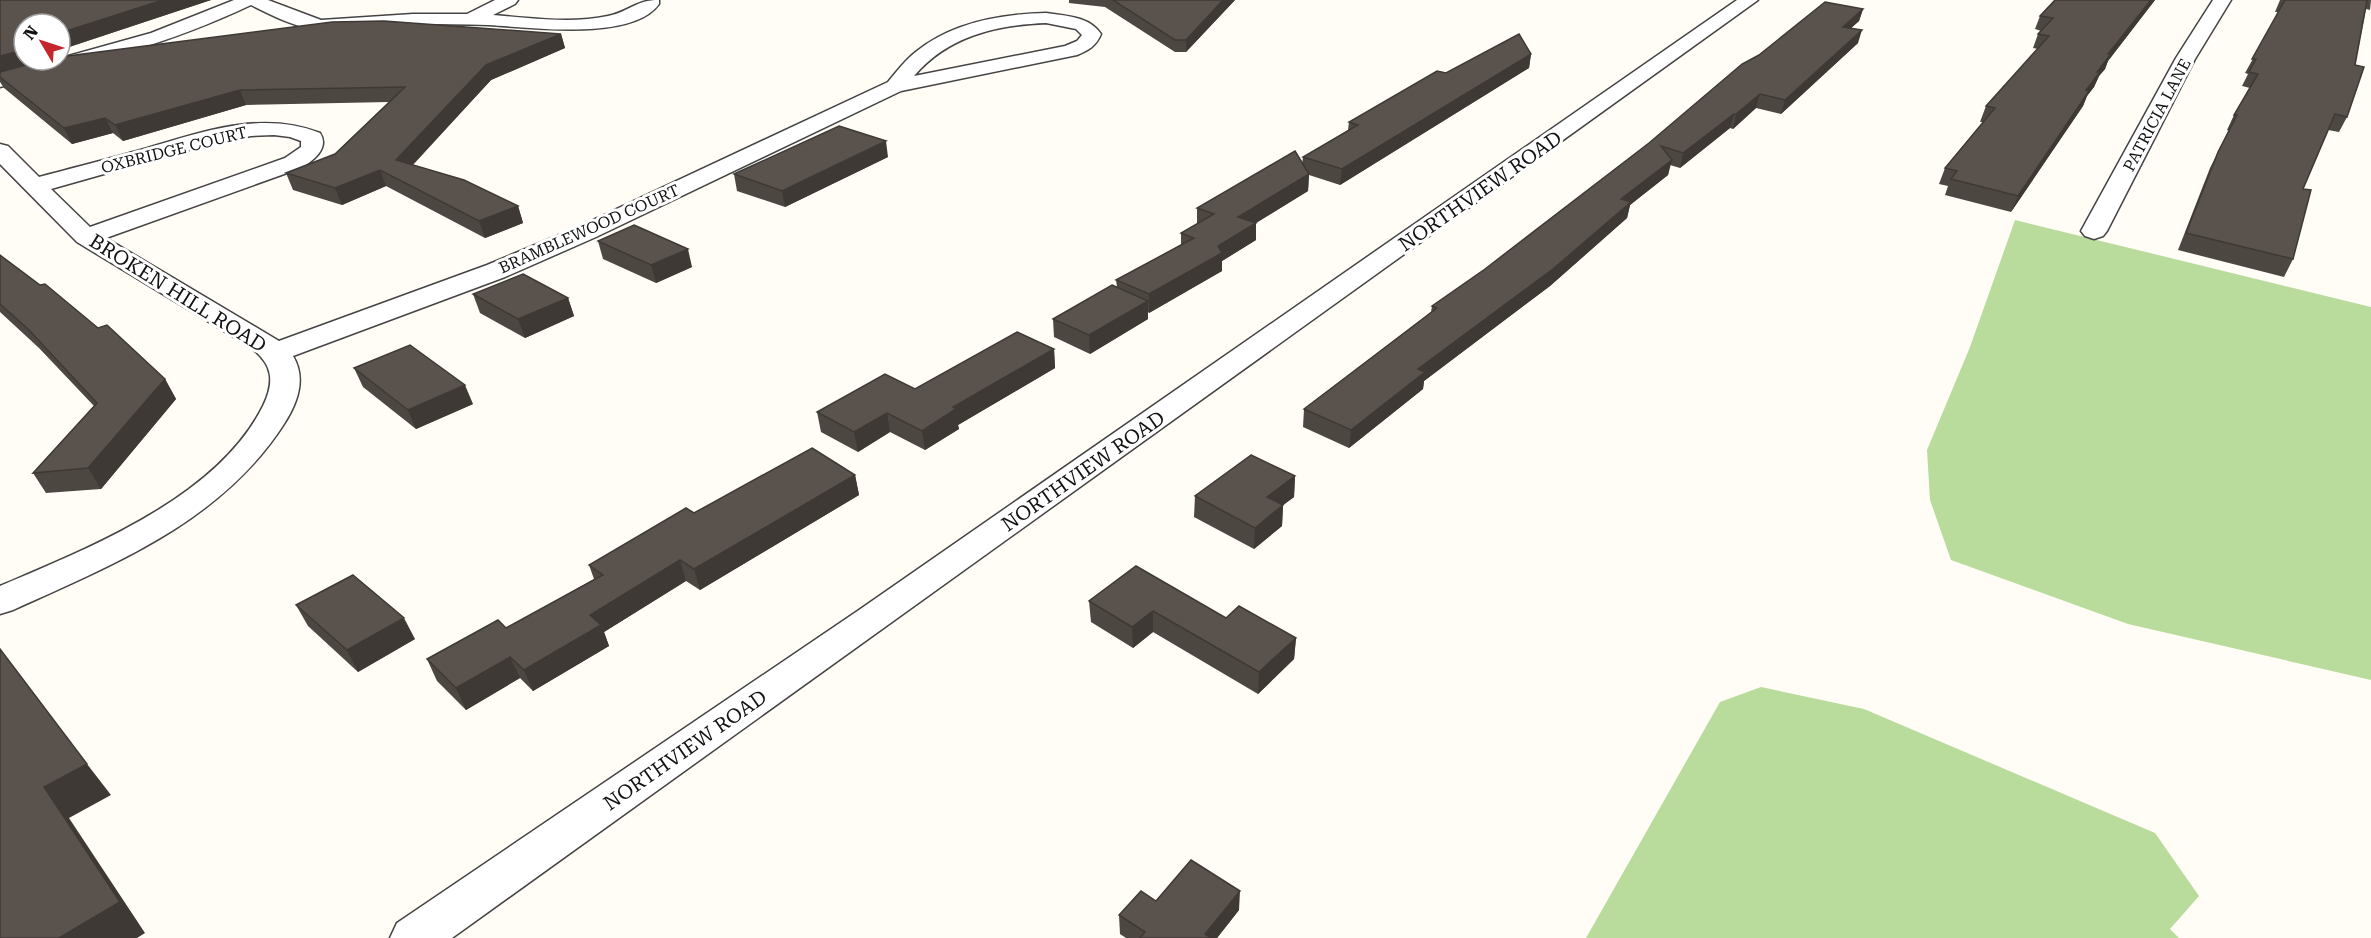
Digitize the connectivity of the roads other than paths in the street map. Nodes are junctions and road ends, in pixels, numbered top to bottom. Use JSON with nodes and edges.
{"nodes":[{"id":1,"x":248,"y":0,"type":"edge"},
{"id":2,"x":254,"y":0,"type":"edge"},
{"id":3,"x":509,"y":0,"type":"edge"},
{"id":4,"x":650,"y":0,"type":"edge"},
{"id":5,"x":1749,"y":0,"type":"edge"},
{"id":6,"x":2222,"y":0,"type":"edge"},
{"id":7,"x":471,"y":18,"type":"junction"},
{"id":8,"x":320,"y":25,"type":"junction"},
{"id":9,"x":272,"y":30,"type":"edge"},
{"id":10,"x":209,"y":38,"type":"edge"},
{"id":11,"x":100,"y":56,"type":"junction"},
{"id":12,"x":0,"y":81,"type":"edge"},
{"id":13,"x":895,"y":86,"type":"junction"},
{"id":14,"x":0,"y":151,"type":"edge"},
{"id":15,"x":34,"y":186,"type":"junction"},
{"id":16,"x":2094,"y":231,"type":"dead end"},
{"id":17,"x":86,"y":237,"type":"junction"},
{"id":18,"x":275,"y":353,"type":"junction"},
{"id":19,"x":0,"y":601,"type":"edge"},
{"id":20,"x":414,"y":938,"type":"edge"}],
"edges":[{"from":1,"to":11,"type":"street"},
{"from":2,"to":8,"type":"street"},
{"from":3,"to":7,"type":"street"},
{"from":4,"to":7,"type":"street"},
{"from":5,"to":20,"type":"street","name":"NORTHVIEW ROAD"},
{"from":6,"to":16,"type":"street","name":"PATRICIA LANE"},
{"from":7,"to":8,"type":"street"},
{"from":8,"to":9,"type":"street"},
{"from":10,"to":11,"type":"street"},
{"from":11,"to":12,"type":"street"},
{"from":13,"to":13,"type":"street","name":"BRAMBLEWOOD COURT"},
{"from":13,"to":18,"type":"street","name":"BRAMBLEWOOD COURT"},
{"from":14,"to":15,"type":"street","name":"BROKEN HILL ROAD"},
{"from":15,"to":17,"type":"street","name":"BROKEN HILL ROAD"},
{"from":15,"to":17,"type":"street","name":"OXBRIDGE COURT"},
{"from":17,"to":18,"type":"street","name":"BROKEN HILL ROAD"},
{"from":18,"to":19,"type":"street","name":"BROKEN HILL ROAD"}]}
